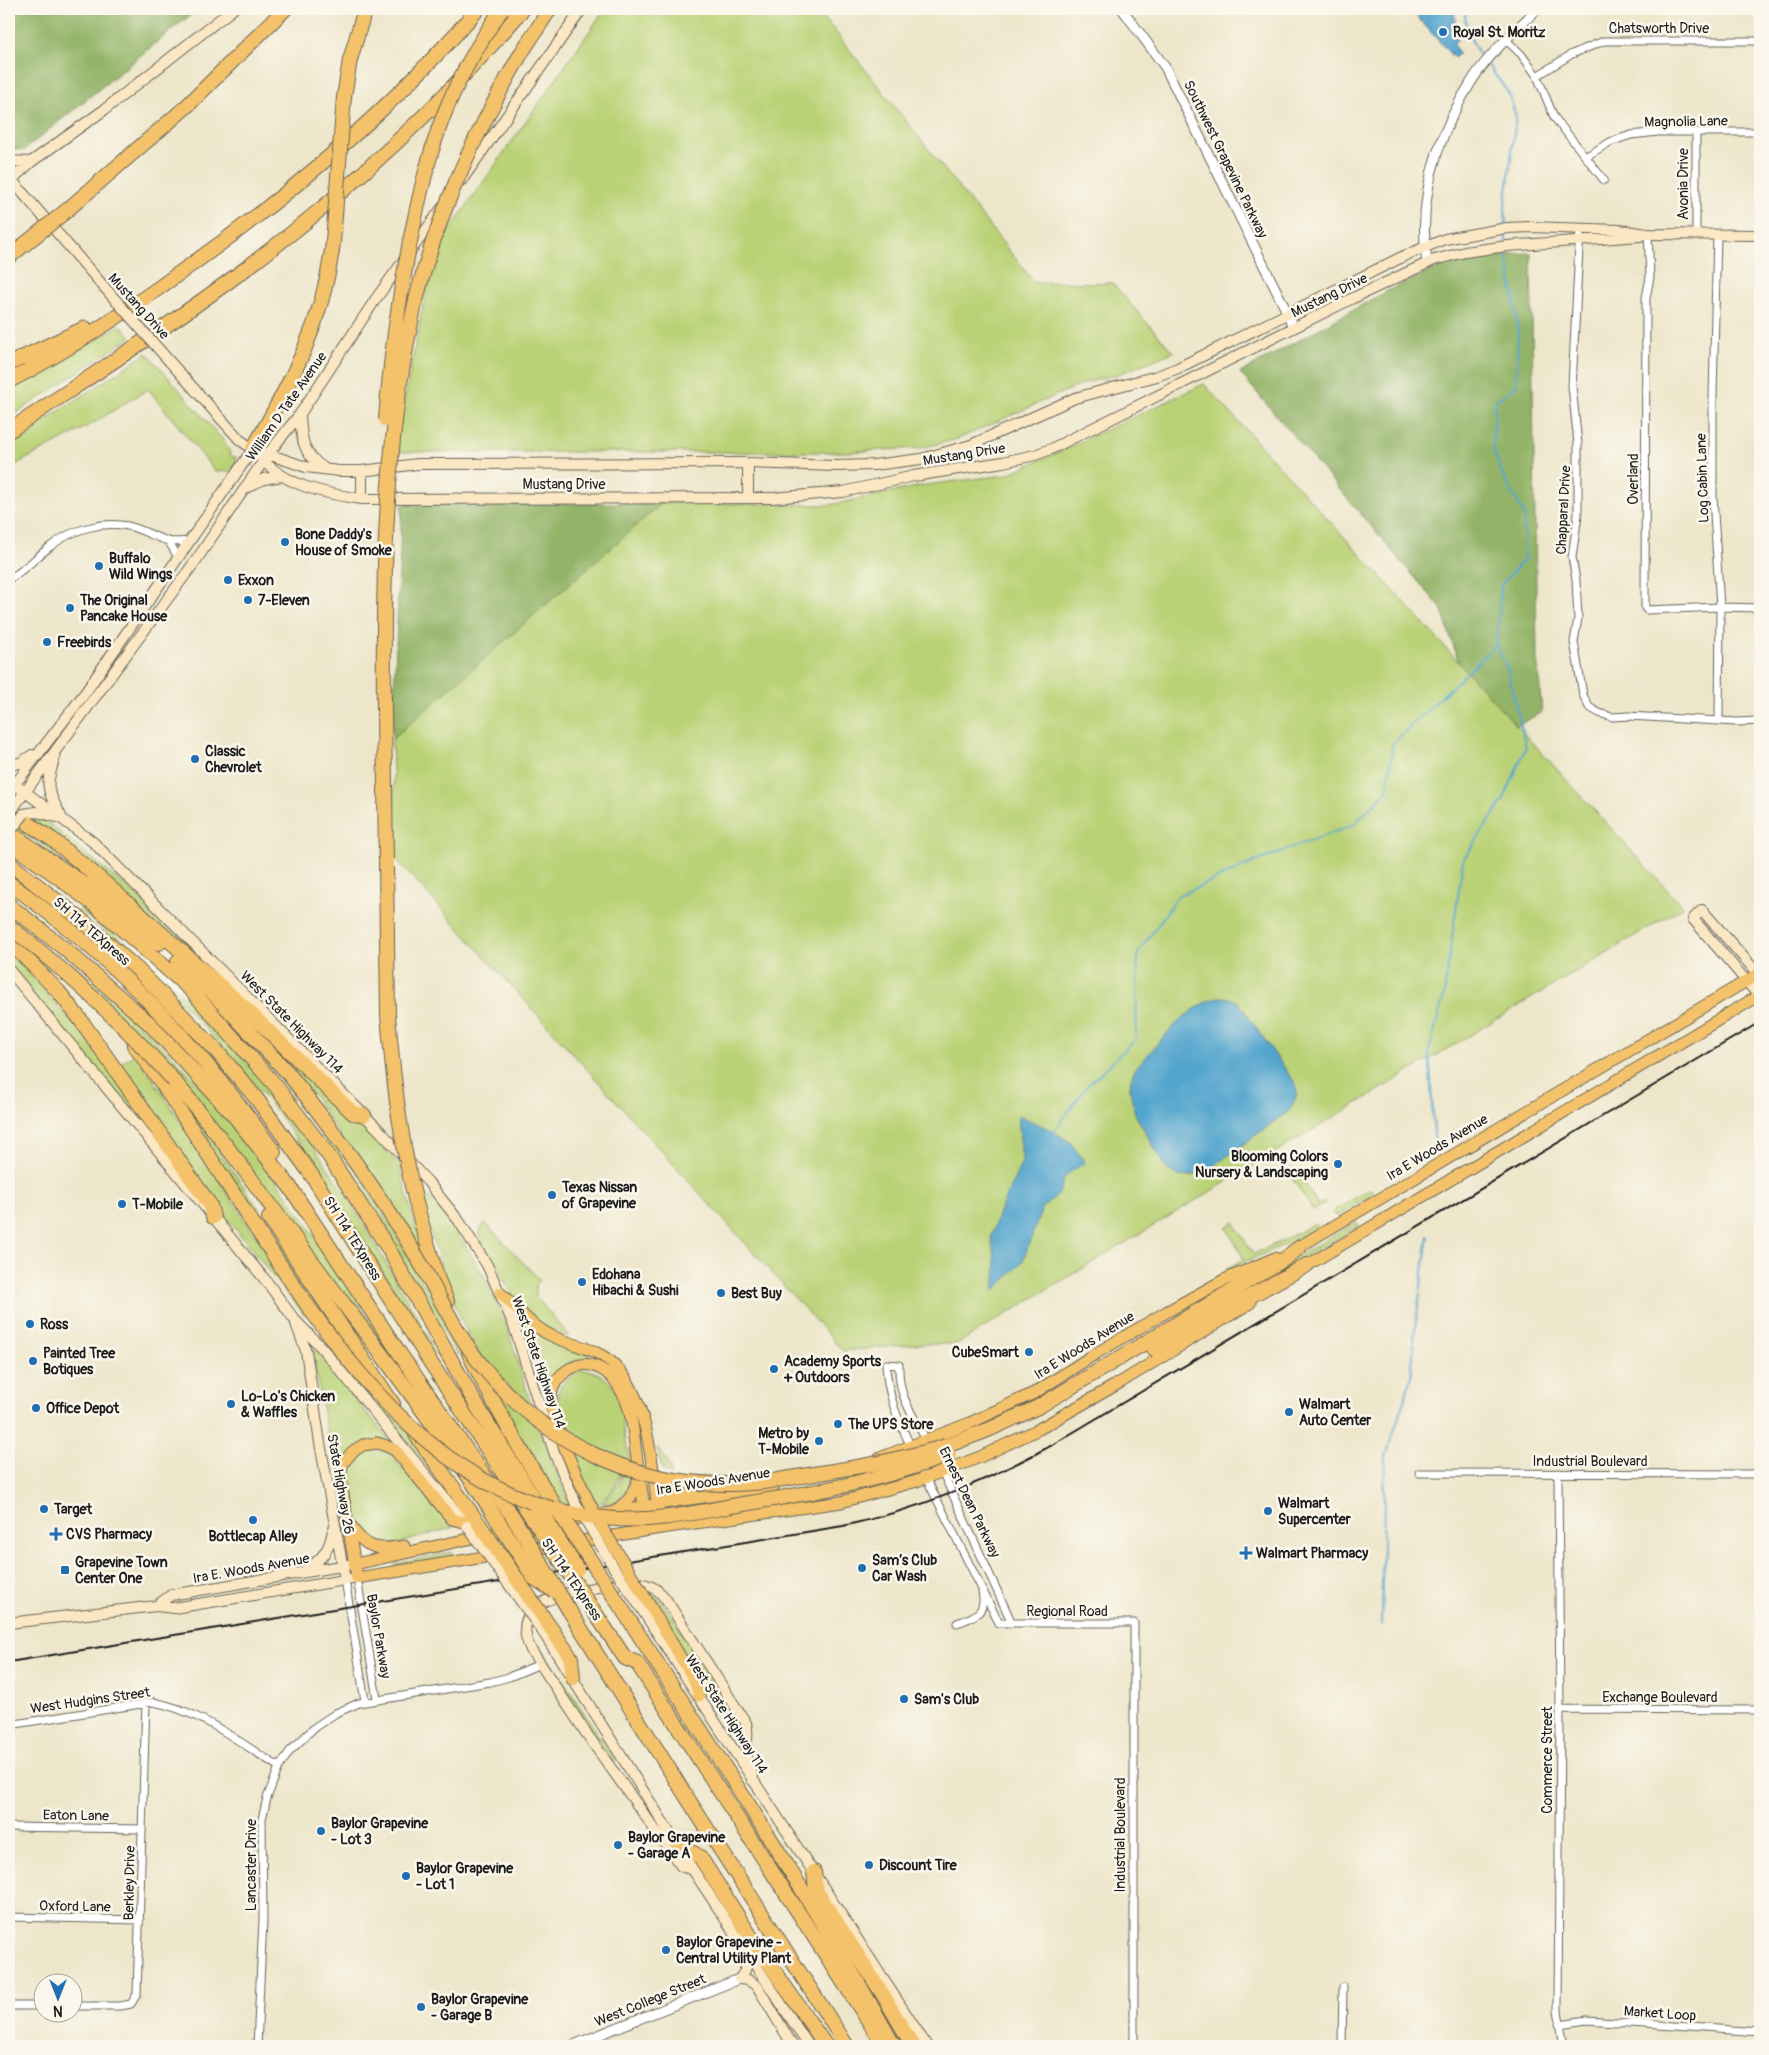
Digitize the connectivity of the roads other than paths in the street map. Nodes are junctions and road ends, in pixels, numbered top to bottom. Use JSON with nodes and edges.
{"nodes":[{"id":1,"x":233,"y":9,"type":"edge"},
{"id":2,"x":285,"y":9,"type":"edge"},
{"id":3,"x":365,"y":9,"type":"edge"},
{"id":4,"x":478,"y":9,"type":"edge"},
{"id":5,"x":502,"y":9,"type":"edge"},
{"id":6,"x":523,"y":9,"type":"edge"},
{"id":7,"x":550,"y":9,"type":"edge"},
{"id":8,"x":582,"y":9,"type":"edge"},
{"id":9,"x":1122,"y":9,"type":"edge"},
{"id":10,"x":1537,"y":9,"type":"edge"},
{"id":11,"x":1506,"y":40,"type":"junction"},
{"id":12,"x":1760,"y":41,"type":"edge"},
{"id":13,"x":1537,"y":76,"type":"junction"},
{"id":14,"x":1760,"y":132,"type":"edge"},
{"id":15,"x":1696,"y":133,"type":"junction"},
{"id":16,"x":1587,"y":156,"type":"junction"},
{"id":17,"x":9,"y":161,"type":"edge"},
{"id":18,"x":31,"y":162,"type":"junction"},
{"id":19,"x":10,"y":180,"type":"edge"},
{"id":20,"x":1604,"y":180,"type":"dead end"},
{"id":21,"x":1580,"y":228,"type":"junction"},
{"id":22,"x":1648,"y":234,"type":"junction"},
{"id":23,"x":1696,"y":234,"type":"junction"},
{"id":24,"x":1717,"y":234,"type":"junction"},
{"id":25,"x":1760,"y":235,"type":"edge"},
{"id":26,"x":1580,"y":241,"type":"junction"},
{"id":27,"x":1425,"y":247,"type":"junction"},
{"id":28,"x":9,"y":257,"type":"edge"},
{"id":29,"x":1427,"y":263,"type":"junction"},
{"id":30,"x":1288,"y":314,"type":"junction"},
{"id":31,"x":109,"y":322,"type":"junction"},
{"id":32,"x":1293,"y":328,"type":"junction"},
{"id":33,"x":9,"y":364,"type":"edge"},
{"id":34,"x":9,"y":382,"type":"edge"},
{"id":35,"x":300,"y":414,"type":"junction"},
{"id":36,"x":9,"y":431,"type":"edge"},
{"id":37,"x":253,"y":449,"type":"junction"},
{"id":38,"x":265,"y":458,"type":"junction"},
{"id":39,"x":748,"y":463,"type":"junction"},
{"id":40,"x":327,"y":469,"type":"junction"},
{"id":41,"x":362,"y":472,"type":"junction"},
{"id":42,"x":282,"y":476,"type":"junction"},
{"id":43,"x":245,"y":488,"type":"junction"},
{"id":44,"x":748,"y":498,"type":"junction"},
{"id":45,"x":362,"y":499,"type":"junction"},
{"id":46,"x":191,"y":541,"type":"junction"},
{"id":47,"x":170,"y":542,"type":"junction"},
{"id":48,"x":384,"y":550,"type":"junction"},
{"id":49,"x":182,"y":555,"type":"junction"},
{"id":50,"x":9,"y":580,"type":"edge"},
{"id":51,"x":176,"y":588,"type":"junction"},
{"id":52,"x":1720,"y":607,"type":"junction"},
{"id":53,"x":1760,"y":608,"type":"edge"},
{"id":54,"x":113,"y":653,"type":"junction"},
{"id":55,"x":94,"y":699,"type":"junction"},
{"id":56,"x":1719,"y":720,"type":"junction"},
{"id":57,"x":1760,"y":721,"type":"edge"},
{"id":58,"x":41,"y":748,"type":"junction"},
{"id":59,"x":57,"y":750,"type":"junction"},
{"id":60,"x":9,"y":765,"type":"edge"},
{"id":61,"x":11,"y":785,"type":"edge"},
{"id":62,"x":25,"y":792,"type":"junction"},
{"id":63,"x":11,"y":811,"type":"edge"},
{"id":64,"x":63,"y":819,"type":"junction"},
{"id":65,"x":9,"y":833,"type":"edge"},
{"id":66,"x":9,"y":844,"type":"edge"},
{"id":67,"x":9,"y":863,"type":"edge"},
{"id":68,"x":9,"y":883,"type":"edge"},
{"id":69,"x":9,"y":905,"type":"edge"},
{"id":70,"x":9,"y":915,"type":"edge"},
{"id":71,"x":9,"y":926,"type":"edge"},
{"id":72,"x":9,"y":941,"type":"edge"},
{"id":73,"x":9,"y":970,"type":"edge"},
{"id":74,"x":1760,"y":974,"type":"edge"},
{"id":75,"x":1746,"y":982,"type":"junction"},
{"id":76,"x":1760,"y":996,"type":"edge"},
{"id":77,"x":1533,"y":1108,"type":"junction"},
{"id":78,"x":364,"y":1115,"type":"junction"},
{"id":79,"x":1533,"y":1131,"type":"junction"},
{"id":80,"x":241,"y":1167,"type":"junction"},
{"id":81,"x":213,"y":1217,"type":"junction"},
{"id":82,"x":1300,"y":1247,"type":"junction"},
{"id":83,"x":1307,"y":1265,"type":"junction"},
{"id":84,"x":500,"y":1293,"type":"junction"},
{"id":85,"x":294,"y":1319,"type":"junction"},
{"id":86,"x":391,"y":1342,"type":"junction"},
{"id":87,"x":926,"y":1440,"type":"junction"},
{"id":88,"x":910,"y":1446,"type":"junction"},
{"id":89,"x":948,"y":1450,"type":"junction"},
{"id":90,"x":652,"y":1470,"type":"junction"},
{"id":91,"x":943,"y":1472,"type":"junction"},
{"id":92,"x":1419,"y":1473,"type":"dead end"},
{"id":93,"x":1558,"y":1473,"type":"junction"},
{"id":94,"x":1760,"y":1474,"type":"edge"},
{"id":95,"x":640,"y":1476,"type":"junction"},
{"id":96,"x":926,"y":1478,"type":"junction"},
{"id":97,"x":705,"y":1497,"type":"junction"},
{"id":98,"x":582,"y":1501,"type":"junction"},
{"id":99,"x":658,"y":1504,"type":"junction"},
{"id":100,"x":644,"y":1507,"type":"junction"},
{"id":101,"x":615,"y":1512,"type":"junction"},
{"id":102,"x":536,"y":1515,"type":"junction"},
{"id":103,"x":348,"y":1522,"type":"junction"},
{"id":104,"x":334,"y":1524,"type":"junction"},
{"id":105,"x":470,"y":1524,"type":"junction"},
{"id":106,"x":660,"y":1528,"type":"junction"},
{"id":107,"x":648,"y":1530,"type":"junction"},
{"id":108,"x":460,"y":1541,"type":"junction"},
{"id":109,"x":984,"y":1559,"type":"junction"},
{"id":110,"x":355,"y":1564,"type":"junction"},
{"id":111,"x":971,"y":1565,"type":"junction"},
{"id":112,"x":342,"y":1566,"type":"junction"},
{"id":113,"x":296,"y":1574,"type":"junction"},
{"id":114,"x":357,"y":1578,"type":"junction"},
{"id":115,"x":345,"y":1580,"type":"junction"},
{"id":116,"x":981,"y":1584,"type":"junction"},
{"id":117,"x":557,"y":1592,"type":"junction"},
{"id":118,"x":156,"y":1606,"type":"junction"},
{"id":119,"x":9,"y":1623,"type":"edge"},
{"id":120,"x":958,"y":1623,"type":"dead end"},
{"id":121,"x":1000,"y":1623,"type":"joint"},
{"id":122,"x":1012,"y":1623,"type":"junction"},
{"id":123,"x":1134,"y":1623,"type":"joint"},
{"id":124,"x":540,"y":1664,"type":"junction"},
{"id":125,"x":573,"y":1678,"type":"joint"},
{"id":126,"x":698,"y":1696,"type":"joint"},
{"id":127,"x":377,"y":1699,"type":"junction"},
{"id":128,"x":365,"y":1701,"type":"junction"},
{"id":129,"x":146,"y":1702,"type":"junction"},
{"id":130,"x":1560,"y":1709,"type":"junction"},
{"id":131,"x":1760,"y":1710,"type":"edge"},
{"id":132,"x":9,"y":1725,"type":"edge"},
{"id":133,"x":279,"y":1767,"type":"junction"},
{"id":134,"x":752,"y":1780,"type":"junction"},
{"id":135,"x":9,"y":1827,"type":"edge"},
{"id":136,"x":142,"y":1829,"type":"junction"},
{"id":137,"x":677,"y":1843,"type":"junction"},
{"id":138,"x":694,"y":1870,"type":"junction"},
{"id":139,"x":814,"y":1872,"type":"junction"},
{"id":140,"x":9,"y":1917,"type":"edge"},
{"id":141,"x":140,"y":1920,"type":"junction"},
{"id":142,"x":737,"y":1934,"type":"junction"},
{"id":143,"x":739,"y":1979,"type":"junction"},
{"id":144,"x":1343,"y":1987,"type":"dead end"},
{"id":145,"x":9,"y":2006,"type":"edge"},
{"id":146,"x":32,"y":2006,"type":"edge"},
{"id":147,"x":82,"y":2006,"type":"edge"},
{"id":148,"x":1559,"y":2024,"type":"junction"},
{"id":149,"x":1760,"y":2032,"type":"edge"},
{"id":150,"x":591,"y":2042,"type":"edge"},
{"id":151,"x":257,"y":2046,"type":"edge"},
{"id":152,"x":571,"y":2046,"type":"edge"},
{"id":153,"x":793,"y":2046,"type":"edge"},
{"id":154,"x":809,"y":2046,"type":"edge"},
{"id":155,"x":826,"y":2046,"type":"edge"},
{"id":156,"x":848,"y":2046,"type":"edge"},
{"id":157,"x":885,"y":2046,"type":"edge"},
{"id":158,"x":894,"y":2046,"type":"edge"},
{"id":159,"x":913,"y":2046,"type":"edge"},
{"id":160,"x":927,"y":2046,"type":"edge"},
{"id":161,"x":1134,"y":2046,"type":"edge"},
{"id":162,"x":1342,"y":2046,"type":"edge"},
{"id":163,"x":1564,"y":2046,"type":"edge"}],
"edges":[{"from":1,"to":18,"type":"main road"},
{"from":2,"to":28,"type":"highway","bridge":true},
{"from":3,"to":37,"type":"highway","bridge":true},
{"from":4,"to":31,"type":"highway"},
{"from":5,"to":48,"type":"highway","bridge":true},
{"from":6,"to":36,"type":"highway"},
{"from":7,"to":48,"type":"highway","bridge":true},
{"from":8,"to":35,"type":"main road","name":"William D Tate Avenue"},
{"from":9,"to":30,"type":"street","name":"Southwest Grapevine Parkway"},
{"from":10,"to":11,"type":"street"},
{"from":11,"to":13,"type":"street"},
{"from":11,"to":27,"type":"street"},
{"from":12,"to":13,"type":"street","name":"Chatsworth Drive"},
{"from":13,"to":16,"type":"street"},
{"from":14,"to":15,"type":"street","name":"Magnolia Lane"},
{"from":15,"to":16,"type":"street","name":"Magnolia Lane"},
{"from":15,"to":23,"type":"street","name":"Avonia Drive"},
{"from":16,"to":20,"type":"street"},
{"from":17,"to":18,"type":"main road"},
{"from":18,"to":19,"type":"main road"},
{"from":19,"to":37,"type":"main road","name":"Mustang Drive","bridge":true},
{"from":21,"to":22,"type":"main road","name":"Mustang Drive"},
{"from":21,"to":26,"type":"street","name":"Chapparal Drive"},
{"from":21,"to":27,"type":"main road","name":"Mustang Drive"},
{"from":22,"to":23,"type":"main road","name":"Mustang Drive"},
{"from":22,"to":26,"type":"main road","name":"Mustang Drive"},
{"from":22,"to":52,"type":"street","name":"Overland"},
{"from":23,"to":24,"type":"main road","name":"Mustang Drive"},
{"from":24,"to":25,"type":"main road","name":"Mustang Drive"},
{"from":24,"to":52,"type":"street","name":"Log Cabin Lane"},
{"from":26,"to":29,"type":"main road","name":"Mustang Drive"},
{"from":26,"to":56,"type":"street","name":"Chapparal Drive"},
{"from":27,"to":29,"type":"street"},
{"from":27,"to":30,"type":"main road","name":"Mustang Drive"},
{"from":29,"to":32,"type":"main road","name":"Mustang Drive"},
{"from":30,"to":32,"type":"street","name":"Southwest Grapevine Parkway"},
{"from":30,"to":39,"type":"main road","name":"Mustang Drive"},
{"from":31,"to":33,"type":"highway"},
{"from":31,"to":34,"type":"highway"},
{"from":32,"to":44,"type":"main road","name":"Mustang Drive"},
{"from":35,"to":38,"type":"main road","name":"William D Tate Avenue"},
{"from":35,"to":40,"type":"main road"},
{"from":37,"to":38,"type":"main road","name":"Mustang Drive"},
{"from":37,"to":46,"type":"main road","name":"William D Tate Avenue"},
{"from":38,"to":40,"type":"main road","name":"Mustang Drive"},
{"from":38,"to":42,"type":"main road","name":"Mustang Drive"},
{"from":38,"to":43,"type":"main road","name":"William D Tate Avenue"},
{"from":39,"to":41,"type":"main road","name":"Mustang Drive"},
{"from":39,"to":44,"type":"main road"},
{"from":40,"to":41,"type":"main road","name":"Mustang Drive"},
{"from":41,"to":45,"type":"main road"},
{"from":42,"to":43,"type":"main road"},
{"from":42,"to":45,"type":"main road","name":"Mustang Drive"},
{"from":43,"to":51,"type":"main road","name":"William D Tate Avenue"},
{"from":44,"to":45,"type":"main road","name":"Mustang Drive"},
{"from":46,"to":47,"type":"street"},
{"from":46,"to":49,"type":"main road","name":"William D Tate Avenue"},
{"from":47,"to":49,"type":"street"},
{"from":47,"to":50,"type":"street"},
{"from":48,"to":158,"type":"highway","bridge":true},
{"from":49,"to":51,"type":"main road"},
{"from":49,"to":54,"type":"main road","name":"William D Tate Avenue"},
{"from":51,"to":55,"type":"main road","name":"William D Tate Avenue"},
{"from":52,"to":53,"type":"street","name":"Overland"},
{"from":52,"to":56,"type":"street","name":"Log Cabin Lane"},
{"from":54,"to":55,"type":"main road"},
{"from":54,"to":58,"type":"main road","name":"William D Tate Avenue"},
{"from":55,"to":59,"type":"main road","name":"William D Tate Avenue"},
{"from":56,"to":57,"type":"street","name":"Chapparal Drive"},
{"from":58,"to":60,"type":"main road"},
{"from":58,"to":61,"type":"main road","name":"William D Tate Avenue"},
{"from":59,"to":62,"type":"main road","name":"William D Tate Avenue"},
{"from":59,"to":64,"type":"main road"},
{"from":61,"to":62,"type":"main road","name":"West State Highway 114"},
{"from":62,"to":63,"type":"main road","name":"William D Tate Avenue"},
{"from":62,"to":64,"type":"main road","name":"West State Highway 114"},
{"from":63,"to":78,"type":"highway"},
{"from":64,"to":65,"type":"main road","bridge":true},
{"from":64,"to":78,"type":"main road","name":"West State Highway 114"},
{"from":65,"to":89,"type":"highway","bridge":true},
{"from":66,"to":102,"type":"highway"},
{"from":67,"to":102,"type":"highway","name":"SH 114 TEXpress"},
{"from":68,"to":86,"type":"highway","name":"SH 114 TEXpress"},
{"from":69,"to":86,"type":"highway"},
{"from":70,"to":89,"type":"highway","bridge":true},
{"from":71,"to":80,"type":"highway","bridge":true},
{"from":72,"to":81,"type":"highway"},
{"from":73,"to":81,"type":"main road"},
{"from":74,"to":75,"type":"main road","name":"Ira E Woods Avenue"},
{"from":74,"to":75,"type":"main road"},
{"from":75,"to":76,"type":"main road"},
{"from":75,"to":77,"type":"main road","name":"Ira E Woods Avenue"},
{"from":76,"to":79,"type":"main road"},
{"from":77,"to":79,"type":"main road"},
{"from":77,"to":82,"type":"main road","name":"Ira E Woods Avenue"},
{"from":78,"to":84,"type":"main road","name":"West State Highway 114"},
{"from":79,"to":83,"type":"main road"},
{"from":80,"to":105,"type":"highway"},
{"from":80,"to":117,"type":"highway","bridge":true},
{"from":81,"to":85,"type":"main road"},
{"from":82,"to":87,"type":"main road","name":"Ira E Woods Avenue"},
{"from":82,"to":89,"type":"highway"},
{"from":83,"to":89,"type":"highway"},
{"from":83,"to":91,"type":"main road"},
{"from":84,"to":90,"type":"main road"},
{"from":84,"to":98,"type":"main road","name":"West State Highway 114"},
{"from":85,"to":104,"type":"main road","name":"State Highway 26"},
{"from":85,"to":105,"type":"main road"},
{"from":86,"to":117,"type":"highway","bridge":true},
{"from":87,"to":88,"type":"main road","name":"Ira E Woods Avenue"},
{"from":87,"to":88,"type":"street","name":"Ernest Dean Parkway"},
{"from":87,"to":91,"type":"street","name":"Ernest Dean Parkway"},
{"from":88,"to":96,"type":"street","name":"Ernest Dean Parkway"},
{"from":88,"to":97,"type":"main road","name":"Ira E Woods Avenue"},
{"from":90,"to":97,"type":"main road"},
{"from":90,"to":99,"type":"main road"},
{"from":91,"to":96,"type":"main road"},
{"from":91,"to":109,"type":"street","name":"Ernest Dean Parkway"},
{"from":92,"to":93,"type":"street","name":"Industrial Boulevard"},
{"from":93,"to":94,"type":"street","name":"Industrial Boulevard"},
{"from":93,"to":130,"type":"street","name":"Commerce Street"},
{"from":95,"to":98,"type":"main road"},
{"from":95,"to":100,"type":"main road"},
{"from":95,"to":101,"type":"main road"},
{"from":96,"to":106,"type":"main road"},
{"from":96,"to":111,"type":"street","name":"Ernest Dean Parkway"},
{"from":97,"to":99,"type":"main road","name":"Ira E Woods Avenue"},
{"from":98,"to":126,"type":"main road","bridge":true},
{"from":99,"to":100,"type":"main road","name":"Ira E Woods Avenue"},
{"from":99,"to":106,"type":"main road"},
{"from":100,"to":101,"type":"main road","name":"Ira E Woods Avenue"},
{"from":100,"to":107,"type":"main road"},
{"from":101,"to":108,"type":"main road","name":"Ira E Woods Avenue"},
{"from":102,"to":157,"type":"highway","bridge":true},
{"from":103,"to":105,"type":"main road"},
{"from":103,"to":108,"type":"main road"},
{"from":103,"to":110,"type":"main road"},
{"from":104,"to":112,"type":"main road","name":"State Highway 26"},
{"from":104,"to":113,"type":"main road"},
{"from":105,"to":125,"type":"highway","bridge":true},
{"from":106,"to":107,"type":"main road"},
{"from":107,"to":114,"type":"main road"},
{"from":108,"to":110,"type":"main road","name":"Ira E Woods Avenue"},
{"from":109,"to":111,"type":"street"},
{"from":109,"to":122,"type":"street","name":"Ernest Dean Parkway"},
{"from":110,"to":112,"type":"main road","name":"Ira E. Woods Avenue"},
{"from":110,"to":114,"type":"main road"},
{"from":111,"to":116,"type":"street","name":"Ernest Dean Parkway"},
{"from":112,"to":113,"type":"main road","name":"Ira E. Woods Avenue"},
{"from":112,"to":115,"type":"main road","name":"State Highway 26"},
{"from":113,"to":118,"type":"main road","name":"Ira E. Woods Avenue"},
{"from":114,"to":115,"type":"main road","name":"Ira E. Woods Avenue"},
{"from":114,"to":127,"type":"street","name":"Baylor Parkway"},
{"from":115,"to":118,"type":"main road","name":"Ira E. Woods Avenue"},
{"from":115,"to":128,"type":"street","name":"Baylor Parkway"},
{"from":116,"to":120,"type":"street"},
{"from":116,"to":121,"type":"street","name":"Ernest Dean Parkway"},
{"from":117,"to":156,"type":"highway","bridge":true},
{"from":118,"to":119,"type":"main road","name":"Ira E. Woods Avenue"},
{"from":121,"to":122,"type":"street","name":"Regional Road"},
{"from":122,"to":123,"type":"street","name":"Regional Road"},
{"from":123,"to":161,"type":"street","name":"Industrial Boulevard"},
{"from":124,"to":127,"type":"street","name":"Lancaster Drive"},
{"from":124,"to":134,"type":"main road"},
{"from":124,"to":138,"type":"main road"},
{"from":125,"to":137,"type":"main road"},
{"from":126,"to":134,"type":"main road","name":"West State Highway 114"},
{"from":127,"to":128,"type":"street","name":"Lancaster Drive"},
{"from":128,"to":133,"type":"street","name":"Lancaster Drive"},
{"from":129,"to":132,"type":"street","name":"West Hudgins Street"},
{"from":129,"to":133,"type":"street","name":"West Hudgins Street"},
{"from":129,"to":136,"type":"street","name":"Berkley Drive"},
{"from":130,"to":131,"type":"street","name":"Exchange Boulevard"},
{"from":130,"to":148,"type":"street","name":"Commerce Street"},
{"from":133,"to":151,"type":"street","name":"Lancaster Drive"},
{"from":134,"to":139,"type":"main road","name":"West State Highway 114"},
{"from":135,"to":136,"type":"street","name":"Eaton Lane"},
{"from":136,"to":141,"type":"street","name":"Berkley Drive"},
{"from":137,"to":138,"type":"main road"},
{"from":137,"to":155,"type":"highway"},
{"from":138,"to":142,"type":"main road"},
{"from":139,"to":159,"type":"highway"},
{"from":139,"to":160,"type":"main road","name":"West State Highway 114"},
{"from":140,"to":141,"type":"street","name":"Oxford Lane"},
{"from":141,"to":147,"type":"street","name":"Berkley Drive"},
{"from":142,"to":143,"type":"main road"},
{"from":142,"to":154,"type":"main road"},
{"from":143,"to":150,"type":"street","name":"West College Street"},
{"from":143,"to":153,"type":"main road"},
{"from":144,"to":162,"type":"street"},
{"from":145,"to":146,"type":"street"},
{"from":148,"to":149,"type":"street","name":"Market Loop"},
{"from":148,"to":163,"type":"street","name":"Commerce Street"},
{"from":150,"to":152,"type":"street","name":"West College Street"}]}
